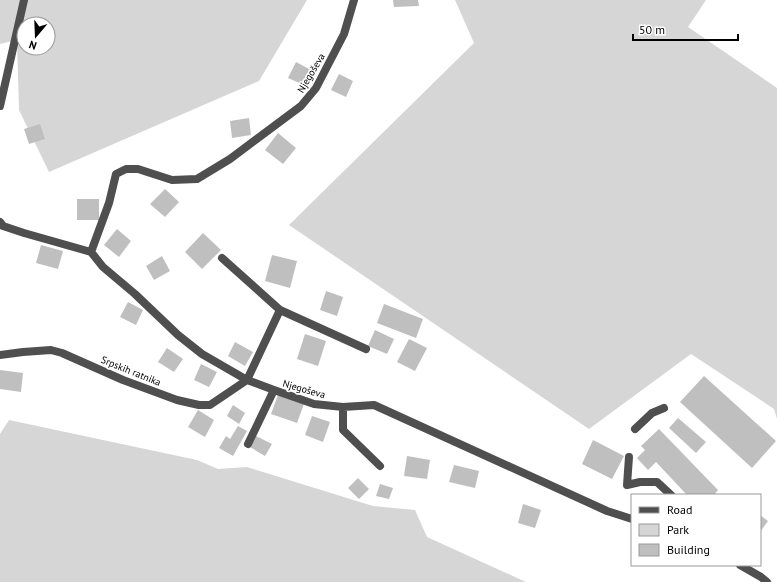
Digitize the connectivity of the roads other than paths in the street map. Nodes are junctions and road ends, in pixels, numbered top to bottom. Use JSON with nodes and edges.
{"nodes":[{"id":1,"x":24,"y":0,"type":"edge"},
{"id":2,"x":354,"y":0,"type":"edge"},
{"id":3,"x":0,"y":106,"type":"edge"},
{"id":4,"x":0,"y":222,"type":"edge"},
{"id":5,"x":91,"y":252,"type":"junction"},
{"id":6,"x":222,"y":258,"type":"dead end"},
{"id":7,"x":280,"y":310,"type":"junction"},
{"id":8,"x":366,"y":349,"type":"dead end"},
{"id":9,"x":0,"y":355,"type":"edge"},
{"id":10,"x":248,"y":380,"type":"junction"},
{"id":11,"x":274,"y":390,"type":"junction"},
{"id":12,"x":343,"y":407,"type":"junction"},
{"id":13,"x":664,"y":408,"type":"dead end"},
{"id":14,"x":635,"y":429,"type":"dead end"},
{"id":15,"x":248,"y":444,"type":"dead end"},
{"id":16,"x":629,"y":457,"type":"dead end"},
{"id":17,"x":380,"y":466,"type":"dead end"},
{"id":18,"x":670,"y":494,"type":"edge"},
{"id":19,"x":631,"y":519,"type":"edge"},
{"id":20,"x":742,"y":566,"type":"edge"},
{"id":21,"x":767,"y":582,"type":"edge"}],
"edges":[{"from":1,"to":3,"type":"street"},
{"from":2,"to":5,"type":"street","name":"Njegoševa"},
{"from":4,"to":5,"type":"street"},
{"from":5,"to":10,"type":"street","name":"Njegoševa"},
{"from":6,"to":7,"type":"street"},
{"from":7,"to":8,"type":"street"},
{"from":7,"to":10,"type":"street"},
{"from":9,"to":10,"type":"street","name":"Srpskih ratnika"},
{"from":10,"to":11,"type":"street","name":"Njegoševa"},
{"from":11,"to":12,"type":"street","name":"Njegoševa"},
{"from":11,"to":15,"type":"street"},
{"from":12,"to":17,"type":"street"},
{"from":12,"to":19,"type":"street","name":"Njegoševa"},
{"from":13,"to":14,"type":"street"},
{"from":16,"to":18,"type":"street"},
{"from":20,"to":21,"type":"street"}]}
